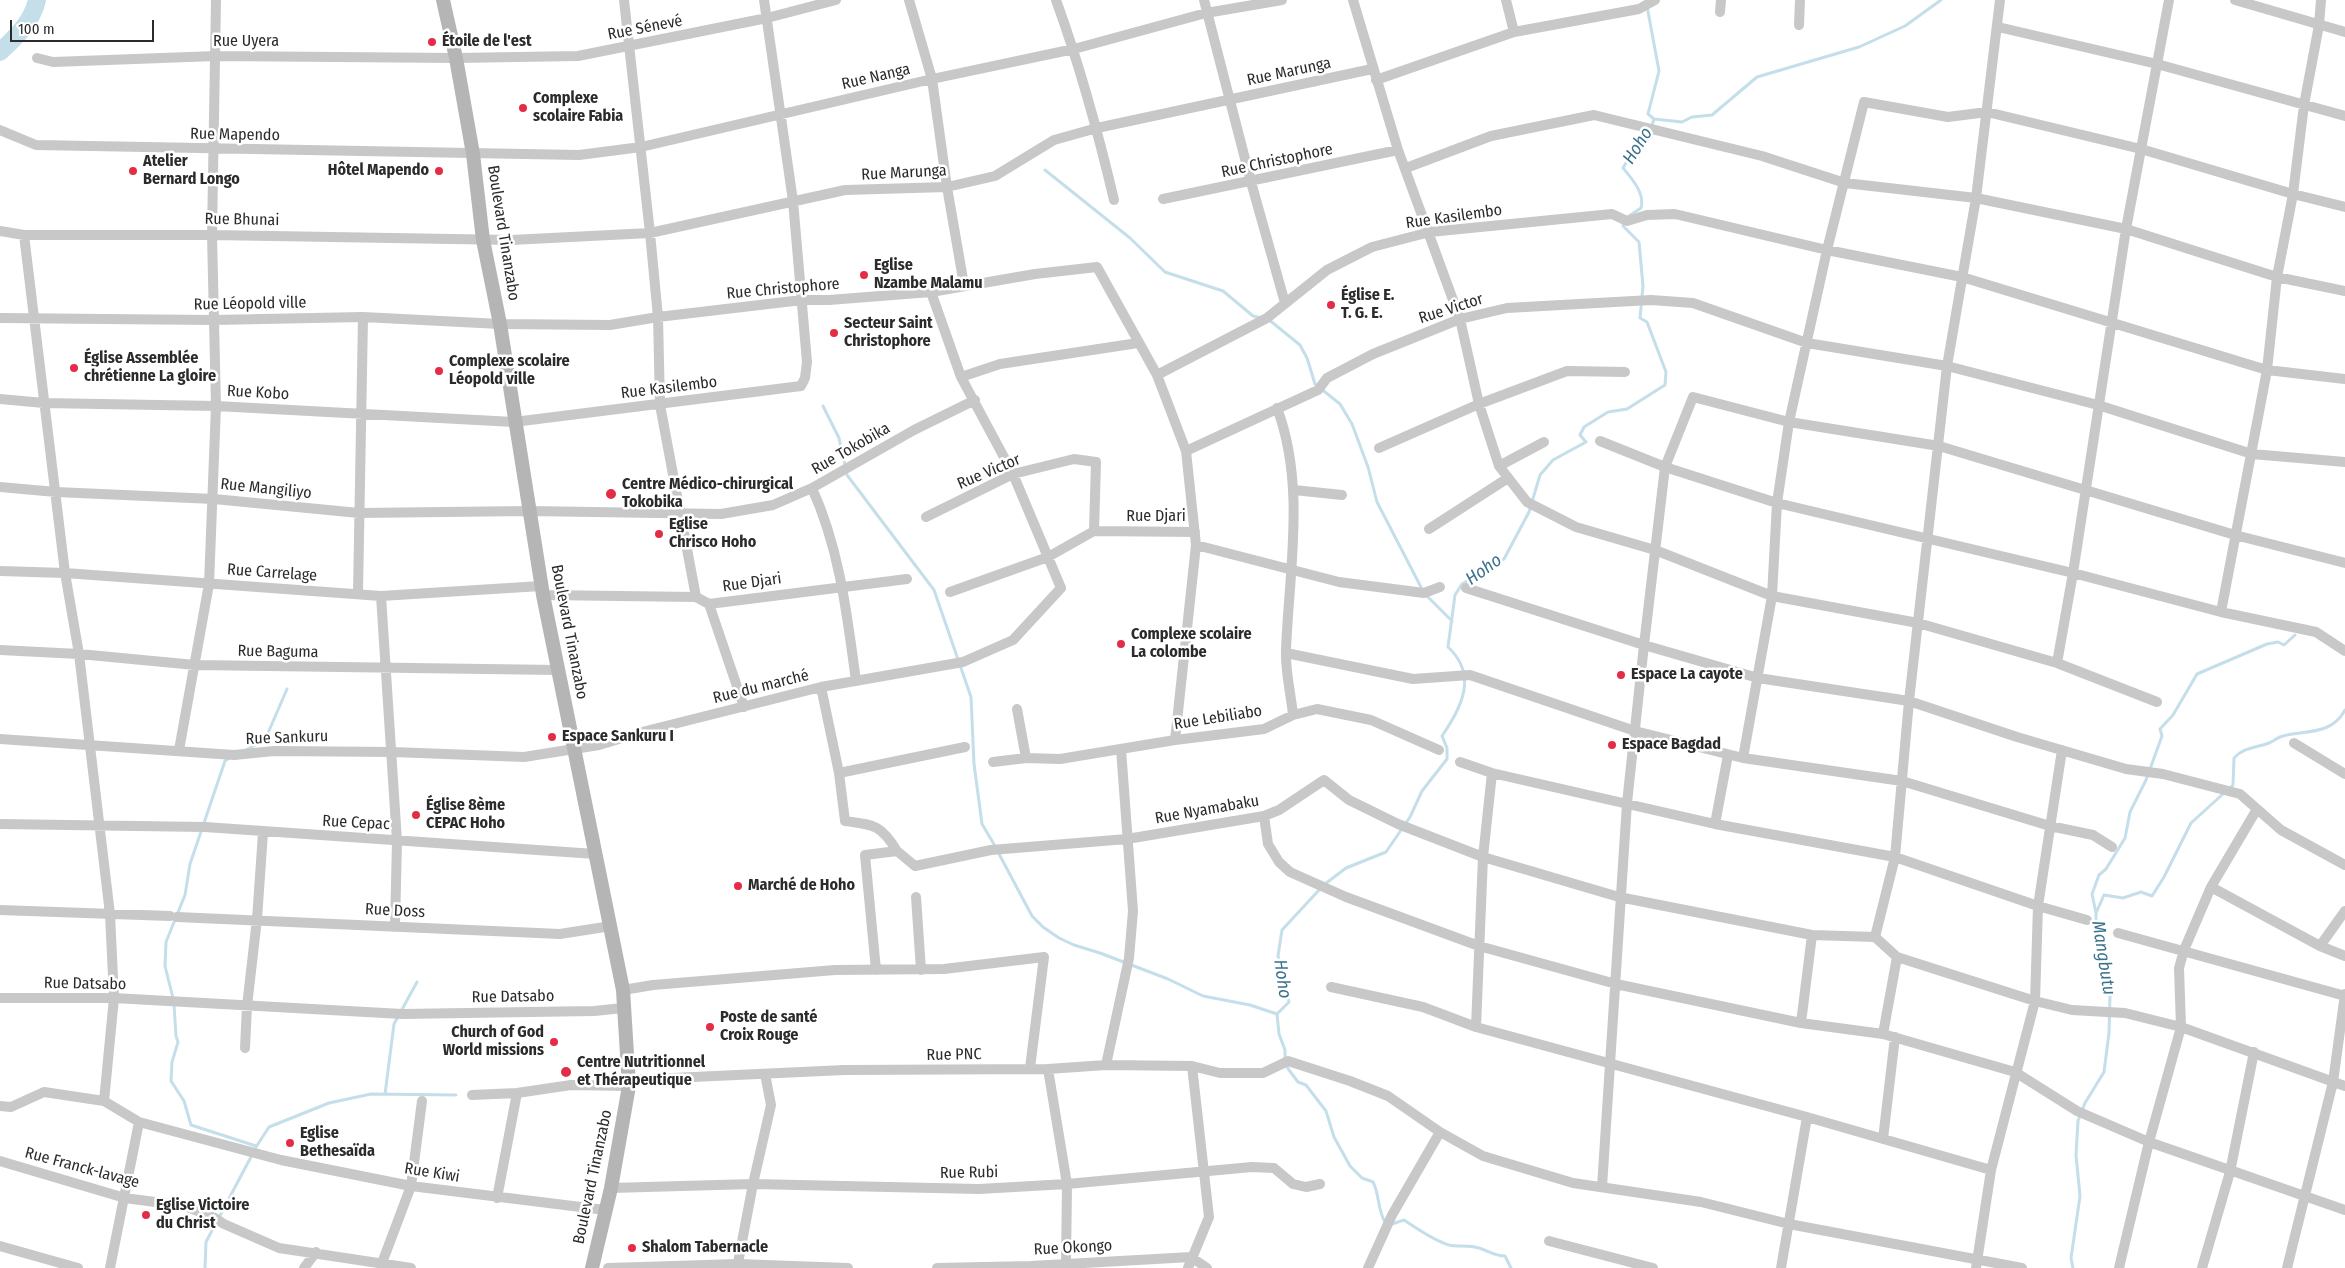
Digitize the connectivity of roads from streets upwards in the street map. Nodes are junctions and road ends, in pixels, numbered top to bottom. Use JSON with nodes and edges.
{"nodes":[{"id":1,"x":216,"y":0,"type":"edge"},
{"id":2,"x":443,"y":0,"type":"edge"},
{"id":3,"x":624,"y":0,"type":"edge"},
{"id":4,"x":764,"y":0,"type":"edge"},
{"id":5,"x":836,"y":0,"type":"edge"},
{"id":6,"x":909,"y":0,"type":"edge"},
{"id":7,"x":1056,"y":0,"type":"edge"},
{"id":8,"x":1204,"y":0,"type":"edge"},
{"id":9,"x":1282,"y":0,"type":"edge"},
{"id":10,"x":1353,"y":0,"type":"edge"},
{"id":11,"x":1506,"y":0,"type":"edge"},
{"id":12,"x":1655,"y":0,"type":"edge"},
{"id":13,"x":1721,"y":0,"type":"edge"},
{"id":14,"x":1800,"y":0,"type":"edge"},
{"id":15,"x":2000,"y":0,"type":"edge"},
{"id":16,"x":2169,"y":0,"type":"edge"},
{"id":17,"x":2235,"y":0,"type":"edge"},
{"id":18,"x":2321,"y":0,"type":"edge"},
{"id":19,"x":1720,"y":12,"type":"dead end"},
{"id":20,"x":1206,"y":13,"type":"junction"},
{"id":21,"x":766,"y":18,"type":"junction"},
{"id":22,"x":1799,"y":25,"type":"dead end"},
{"id":23,"x":2319,"y":25,"type":"junction"},
{"id":24,"x":1998,"y":27,"type":"junction"},
{"id":25,"x":1514,"y":32,"type":"junction"},
{"id":26,"x":2345,"y":32,"type":"edge"},
{"id":27,"x":630,"y":46,"type":"junction"},
{"id":28,"x":1074,"y":48,"type":"junction"},
{"id":29,"x":216,"y":56,"type":"junction"},
{"id":30,"x":38,"y":58,"type":"dead end"},
{"id":31,"x":456,"y":58,"type":"junction"},
{"id":32,"x":2157,"y":64,"type":"junction"},
{"id":33,"x":1372,"y":69,"type":"junction"},
{"id":34,"x":932,"y":79,"type":"junction"},
{"id":35,"x":1376,"y":80,"type":"junction"},
{"id":36,"x":1229,"y":100,"type":"junction"},
{"id":37,"x":2304,"y":104,"type":"junction"},
{"id":38,"x":1987,"y":112,"type":"junction"},
{"id":39,"x":780,"y":115,"type":"junction"},
{"id":40,"x":2345,"y":116,"type":"edge"},
{"id":41,"x":1097,"y":128,"type":"junction"},
{"id":42,"x":0,"y":130,"type":"edge"},
{"id":43,"x":641,"y":147,"type":"junction"},
{"id":44,"x":2141,"y":149,"type":"junction"},
{"id":45,"x":214,"y":150,"type":"junction"},
{"id":46,"x":1398,"y":150,"type":"junction"},
{"id":47,"x":473,"y":154,"type":"junction"},
{"id":48,"x":1406,"y":168,"type":"junction"},
{"id":49,"x":1251,"y":182,"type":"junction"},
{"id":50,"x":1845,"y":183,"type":"junction"},
{"id":51,"x":947,"y":187,"type":"junction"},
{"id":52,"x":2293,"y":194,"type":"junction"},
{"id":53,"x":1976,"y":198,"type":"junction"},
{"id":54,"x":1114,"y":200,"type":"dead end"},
{"id":55,"x":1163,"y":200,"type":"dead end"},
{"id":56,"x":793,"y":201,"type":"junction"},
{"id":57,"x":2345,"y":207,"type":"edge"},
{"id":58,"x":2126,"y":229,"type":"junction"},
{"id":59,"x":0,"y":231,"type":"edge"},
{"id":60,"x":1430,"y":232,"type":"junction"},
{"id":61,"x":650,"y":233,"type":"junction"},
{"id":62,"x":24,"y":235,"type":"junction"},
{"id":63,"x":212,"y":235,"type":"junction"},
{"id":64,"x":483,"y":240,"type":"junction"},
{"id":65,"x":1827,"y":250,"type":"junction"},
{"id":66,"x":1962,"y":277,"type":"junction"},
{"id":67,"x":2277,"y":277,"type":"junction"},
{"id":68,"x":964,"y":285,"type":"junction"},
{"id":69,"x":2345,"y":291,"type":"edge"},
{"id":70,"x":931,"y":292,"type":"junction"},
{"id":71,"x":802,"y":300,"type":"junction"},
{"id":72,"x":1285,"y":303,"type":"junction"},
{"id":73,"x":363,"y":317,"type":"junction"},
{"id":74,"x":658,"y":317,"type":"junction"},
{"id":75,"x":0,"y":318,"type":"edge"},
{"id":76,"x":1460,"y":319,"type":"junction"},
{"id":77,"x":33,"y":320,"type":"junction"},
{"id":78,"x":213,"y":320,"type":"junction"},
{"id":79,"x":2113,"y":322,"type":"junction"},
{"id":80,"x":500,"y":324,"type":"junction"},
{"id":81,"x":1138,"y":343,"type":"junction"},
{"id":82,"x":1807,"y":343,"type":"junction"},
{"id":83,"x":1947,"y":366,"type":"junction"},
{"id":84,"x":2267,"y":370,"type":"junction"},
{"id":85,"x":1625,"y":372,"type":"dead end"},
{"id":86,"x":1157,"y":375,"type":"junction"},
{"id":87,"x":961,"y":376,"type":"junction"},
{"id":88,"x":2345,"y":379,"type":"edge"},
{"id":89,"x":0,"y":399,"type":"edge"},
{"id":90,"x":975,"y":400,"type":"junction"},
{"id":91,"x":44,"y":403,"type":"junction"},
{"id":92,"x":1479,"y":404,"type":"junction"},
{"id":93,"x":660,"y":405,"type":"junction"},
{"id":94,"x":2098,"y":405,"type":"junction"},
{"id":95,"x":216,"y":406,"type":"junction"},
{"id":96,"x":1277,"y":408,"type":"junction"},
{"id":97,"x":360,"y":413,"type":"junction"},
{"id":98,"x":514,"y":422,"type":"junction"},
{"id":99,"x":1789,"y":422,"type":"junction"},
{"id":100,"x":1600,"y":441,"type":"dead end"},
{"id":101,"x":1544,"y":442,"type":"dead end"},
{"id":102,"x":1939,"y":446,"type":"junction"},
{"id":103,"x":1380,"y":448,"type":"dead end"},
{"id":104,"x":1186,"y":451,"type":"junction"},
{"id":105,"x":2252,"y":454,"type":"junction"},
{"id":106,"x":2345,"y":462,"type":"edge"},
{"id":107,"x":1499,"y":466,"type":"junction"},
{"id":108,"x":1665,"y":467,"type":"junction"},
{"id":109,"x":1013,"y":474,"type":"junction"},
{"id":110,"x":1508,"y":478,"type":"junction"},
{"id":111,"x":0,"y":486,"type":"edge"},
{"id":112,"x":812,"y":488,"type":"junction"},
{"id":113,"x":2085,"y":489,"type":"junction"},
{"id":114,"x":1294,"y":490,"type":"junction"},
{"id":115,"x":56,"y":492,"type":"junction"},
{"id":116,"x":1342,"y":495,"type":"dead end"},
{"id":117,"x":214,"y":498,"type":"junction"},
{"id":118,"x":1777,"y":503,"type":"junction"},
{"id":119,"x":529,"y":511,"type":"junction"},
{"id":120,"x":359,"y":513,"type":"junction"},
{"id":121,"x":680,"y":514,"type":"junction"},
{"id":122,"x":926,"y":517,"type":"dead end"},
{"id":123,"x":1429,"y":529,"type":"dead end"},
{"id":124,"x":1094,"y":532,"type":"junction"},
{"id":125,"x":1195,"y":532,"type":"junction"},
{"id":126,"x":2235,"y":535,"type":"junction"},
{"id":127,"x":1927,"y":538,"type":"junction"},
{"id":128,"x":1196,"y":545,"type":"junction"},
{"id":129,"x":1655,"y":550,"type":"junction"},
{"id":130,"x":1048,"y":557,"type":"junction"},
{"id":131,"x":2345,"y":563,"type":"edge"},
{"id":132,"x":1292,"y":569,"type":"junction"},
{"id":133,"x":0,"y":571,"type":"edge"},
{"id":134,"x":65,"y":573,"type":"junction"},
{"id":135,"x":2074,"y":573,"type":"junction"},
{"id":136,"x":907,"y":578,"type":"dead end"},
{"id":137,"x":209,"y":584,"type":"junction"},
{"id":138,"x":843,"y":585,"type":"junction"},
{"id":139,"x":1440,"y":587,"type":"dead end"},
{"id":140,"x":1466,"y":588,"type":"dead end"},
{"id":141,"x":542,"y":591,"type":"junction"},
{"id":142,"x":950,"y":592,"type":"dead end"},
{"id":143,"x":358,"y":593,"type":"junction"},
{"id":144,"x":381,"y":596,"type":"junction"},
{"id":145,"x":1772,"y":596,"type":"junction"},
{"id":146,"x":696,"y":597,"type":"junction"},
{"id":147,"x":709,"y":604,"type":"junction"},
{"id":148,"x":2221,"y":612,"type":"junction"},
{"id":149,"x":1918,"y":623,"type":"junction"},
{"id":150,"x":1644,"y":645,"type":"junction"},
{"id":151,"x":0,"y":650,"type":"edge"},
{"id":152,"x":2345,"y":651,"type":"edge"},
{"id":153,"x":1286,"y":653,"type":"junction"},
{"id":154,"x":79,"y":654,"type":"junction"},
{"id":155,"x":2057,"y":663,"type":"junction"},
{"id":156,"x":195,"y":665,"type":"junction"},
{"id":157,"x":386,"y":668,"type":"junction"},
{"id":158,"x":557,"y":670,"type":"junction"},
{"id":159,"x":1758,"y":678,"type":"junction"},
{"id":160,"x":856,"y":681,"type":"junction"},
{"id":161,"x":821,"y":688,"type":"junction"},
{"id":162,"x":1909,"y":701,"type":"junction"},
{"id":163,"x":2157,"y":702,"type":"dead end"},
{"id":164,"x":744,"y":707,"type":"junction"},
{"id":165,"x":1017,"y":709,"type":"dead end"},
{"id":166,"x":1293,"y":715,"type":"junction"},
{"id":167,"x":1635,"y":730,"type":"junction"},
{"id":168,"x":0,"y":739,"type":"edge"},
{"id":169,"x":1175,"y":740,"type":"junction"},
{"id":170,"x":2294,"y":742,"type":"dead end"},
{"id":171,"x":89,"y":744,"type":"junction"},
{"id":172,"x":965,"y":748,"type":"dead end"},
{"id":173,"x":575,"y":749,"type":"junction"},
{"id":174,"x":1121,"y":749,"type":"junction"},
{"id":175,"x":179,"y":750,"type":"junction"},
{"id":176,"x":1439,"y":750,"type":"dead end"},
{"id":177,"x":2062,"y":750,"type":"junction"},
{"id":178,"x":393,"y":752,"type":"junction"},
{"id":179,"x":1728,"y":755,"type":"junction"},
{"id":180,"x":1026,"y":758,"type":"junction"},
{"id":181,"x":1743,"y":758,"type":"junction"},
{"id":182,"x":993,"y":762,"type":"dead end"},
{"id":183,"x":1460,"y":762,"type":"dead end"},
{"id":184,"x":839,"y":773,"type":"junction"},
{"id":185,"x":1492,"y":773,"type":"junction"},
{"id":186,"x":2345,"y":774,"type":"edge"},
{"id":187,"x":1902,"y":781,"type":"junction"},
{"id":188,"x":1627,"y":803,"type":"junction"},
{"id":189,"x":2257,"y":809,"type":"junction"},
{"id":190,"x":1264,"y":816,"type":"junction"},
{"id":191,"x":0,"y":824,"type":"edge"},
{"id":192,"x":1715,"y":824,"type":"junction"},
{"id":193,"x":100,"y":826,"type":"junction"},
{"id":194,"x":2050,"y":826,"type":"junction"},
{"id":195,"x":263,"y":833,"type":"junction"},
{"id":196,"x":1127,"y":839,"type":"junction"},
{"id":197,"x":397,"y":841,"type":"junction"},
{"id":198,"x":2112,"y":847,"type":"dead end"},
{"id":199,"x":898,"y":851,"type":"junction"},
{"id":200,"x":595,"y":854,"type":"junction"},
{"id":201,"x":1483,"y":857,"type":"junction"},
{"id":202,"x":1894,"y":857,"type":"junction"},
{"id":203,"x":2345,"y":865,"type":"edge"},
{"id":204,"x":2211,"y":887,"type":"junction"},
{"id":205,"x":916,"y":897,"type":"dead end"},
{"id":206,"x":1620,"y":897,"type":"junction"},
{"id":207,"x":2038,"y":906,"type":"junction"},
{"id":208,"x":0,"y":910,"type":"edge"},
{"id":209,"x":2345,"y":911,"type":"edge"},
{"id":210,"x":110,"y":914,"type":"junction"},
{"id":211,"x":257,"y":919,"type":"junction"},
{"id":212,"x":2087,"y":920,"type":"dead end"},
{"id":213,"x":395,"y":926,"type":"junction"},
{"id":214,"x":611,"y":926,"type":"junction"},
{"id":215,"x":2118,"y":932,"type":"dead end"},
{"id":216,"x":1812,"y":935,"type":"junction"},
{"id":217,"x":1875,"y":937,"type":"junction"},
{"id":218,"x":1479,"y":946,"type":"junction"},
{"id":219,"x":2320,"y":946,"type":"junction"},
{"id":220,"x":2184,"y":950,"type":"junction"},
{"id":221,"x":2345,"y":956,"type":"edge"},
{"id":222,"x":1897,"y":957,"type":"junction"},
{"id":223,"x":876,"y":970,"type":"junction"},
{"id":224,"x":921,"y":970,"type":"junction"},
{"id":225,"x":1616,"y":984,"type":"junction"},
{"id":226,"x":1331,"y":987,"type":"dead end"},
{"id":227,"x":623,"y":990,"type":"junction"},
{"id":228,"x":2345,"y":995,"type":"edge"},
{"id":229,"x":0,"y":998,"type":"edge"},
{"id":230,"x":114,"y":998,"type":"junction"},
{"id":231,"x":2035,"y":1001,"type":"junction"},
{"id":232,"x":247,"y":1006,"type":"junction"},
{"id":233,"x":623,"y":1008,"type":"junction"},
{"id":234,"x":1801,"y":1023,"type":"junction"},
{"id":235,"x":1476,"y":1027,"type":"junction"},
{"id":236,"x":2181,"y":1027,"type":"junction"},
{"id":237,"x":1883,"y":1034,"type":"junction"},
{"id":238,"x":1895,"y":1037,"type":"junction"},
{"id":239,"x":246,"y":1048,"type":"dead end"},
{"id":240,"x":2254,"y":1052,"type":"junction"},
{"id":241,"x":1610,"y":1063,"type":"junction"},
{"id":242,"x":1106,"y":1065,"type":"junction"},
{"id":243,"x":1192,"y":1066,"type":"junction"},
{"id":244,"x":1030,"y":1068,"type":"junction"},
{"id":245,"x":1048,"y":1069,"type":"junction"},
{"id":246,"x":2015,"y":1072,"type":"junction"},
{"id":247,"x":765,"y":1074,"type":"junction"},
{"id":248,"x":2333,"y":1082,"type":"junction"},
{"id":249,"x":629,"y":1083,"type":"junction"},
{"id":250,"x":2345,"y":1086,"type":"edge"},
{"id":251,"x":517,"y":1093,"type":"junction"},
{"id":252,"x":472,"y":1095,"type":"dead end"},
{"id":253,"x":104,"y":1101,"type":"junction"},
{"id":254,"x":422,"y":1101,"type":"dead end"},
{"id":255,"x":0,"y":1106,"type":"edge"},
{"id":256,"x":1807,"y":1117,"type":"junction"},
{"id":257,"x":139,"y":1122,"type":"junction"},
{"id":258,"x":1440,"y":1132,"type":"junction"},
{"id":259,"x":1883,"y":1140,"type":"junction"},
{"id":260,"x":2149,"y":1142,"type":"junction"},
{"id":261,"x":0,"y":1161,"type":"edge"},
{"id":262,"x":1991,"y":1170,"type":"junction"},
{"id":263,"x":1204,"y":1172,"type":"junction"},
{"id":264,"x":2230,"y":1172,"type":"junction"},
{"id":265,"x":752,"y":1184,"type":"junction"},
{"id":266,"x":1067,"y":1184,"type":"junction"},
{"id":267,"x":1320,"y":1184,"type":"dead end"},
{"id":268,"x":411,"y":1186,"type":"junction"},
{"id":269,"x":1602,"y":1186,"type":"junction"},
{"id":270,"x":611,"y":1188,"type":"junction"},
{"id":271,"x":2306,"y":1197,"type":"junction"},
{"id":272,"x":125,"y":1198,"type":"junction"},
{"id":273,"x":497,"y":1198,"type":"junction"},
{"id":274,"x":605,"y":1210,"type":"junction"},
{"id":275,"x":2345,"y":1210,"type":"edge"},
{"id":276,"x":1789,"y":1224,"type":"junction"},
{"id":277,"x":1549,"y":1241,"type":"dead end"},
{"id":278,"x":0,"y":1246,"type":"edge"},
{"id":279,"x":316,"y":1252,"type":"junction"},
{"id":280,"x":1192,"y":1258,"type":"junction"},
{"id":281,"x":1066,"y":1263,"type":"junction"},
{"id":282,"x":382,"y":1264,"type":"junction"},
{"id":283,"x":1976,"y":1264,"type":"edge"},
{"id":284,"x":737,"y":1266,"type":"edge"},
{"id":285,"x":1031,"y":1267,"type":"edge"},
{"id":286,"x":78,"y":1268,"type":"edge"},
{"id":287,"x":110,"y":1268,"type":"edge"},
{"id":288,"x":304,"y":1268,"type":"edge"},
{"id":289,"x":411,"y":1268,"type":"edge"},
{"id":290,"x":592,"y":1268,"type":"edge"},
{"id":291,"x":608,"y":1268,"type":"edge"},
{"id":292,"x":848,"y":1268,"type":"edge"},
{"id":293,"x":937,"y":1268,"type":"edge"},
{"id":294,"x":1188,"y":1268,"type":"edge"},
{"id":295,"x":1207,"y":1268,"type":"edge"},
{"id":296,"x":1368,"y":1268,"type":"edge"},
{"id":297,"x":1653,"y":1268,"type":"edge"},
{"id":298,"x":1781,"y":1268,"type":"edge"},
{"id":299,"x":2022,"y":1268,"type":"edge"},
{"id":300,"x":2119,"y":1268,"type":"edge"},
{"id":301,"x":2202,"y":1268,"type":"edge"},
{"id":302,"x":2287,"y":1268,"type":"edge"}],
"edges":[{"from":1,"to":29,"type":"street"},
{"from":2,"to":31,"type":"street","name":"Boulevard Tinanzabo"},
{"from":3,"to":27,"type":"street"},
{"from":4,"to":21,"type":"street"},
{"from":5,"to":21,"type":"street","name":"Rue Sénevé"},
{"from":6,"to":34,"type":"street"},
{"from":7,"to":28,"type":"street"},
{"from":8,"to":20,"type":"street"},
{"from":9,"to":20,"type":"street","name":"Rue Nanga"},
{"from":10,"to":33,"type":"street"},
{"from":11,"to":25,"type":"street"},
{"from":12,"to":25,"type":"street"},
{"from":13,"to":19,"type":"street"},
{"from":14,"to":22,"type":"street"},
{"from":15,"to":24,"type":"street"},
{"from":16,"to":32,"type":"street"},
{"from":17,"to":23,"type":"street"},
{"from":18,"to":23,"type":"street"},
{"from":20,"to":28,"type":"street","name":"Rue Nanga"},
{"from":20,"to":36,"type":"street"},
{"from":21,"to":27,"type":"street","name":"Rue Sénevé"},
{"from":21,"to":39,"type":"street"},
{"from":23,"to":26,"type":"street"},
{"from":23,"to":37,"type":"street"},
{"from":24,"to":32,"type":"street"},
{"from":24,"to":38,"type":"street"},
{"from":25,"to":35,"type":"street"},
{"from":27,"to":31,"type":"street","name":"Rue Sénevé"},
{"from":27,"to":43,"type":"street"},
{"from":28,"to":34,"type":"street","name":"Rue Nanga"},
{"from":28,"to":41,"type":"street"},
{"from":29,"to":30,"type":"street","name":"Rue Uyera"},
{"from":29,"to":31,"type":"street","name":"Rue Uyera"},
{"from":29,"to":45,"type":"street"},
{"from":31,"to":47,"type":"street","name":"Boulevard Tinanzabo"},
{"from":32,"to":37,"type":"street"},
{"from":32,"to":44,"type":"street"},
{"from":33,"to":35,"type":"street"},
{"from":33,"to":36,"type":"street","name":"Rue Marunga"},
{"from":34,"to":39,"type":"street","name":"Rue Nanga"},
{"from":34,"to":51,"type":"street"},
{"from":35,"to":46,"type":"street"},
{"from":36,"to":41,"type":"street","name":"Rue Marunga"},
{"from":36,"to":49,"type":"street"},
{"from":37,"to":40,"type":"street"},
{"from":37,"to":52,"type":"street"},
{"from":38,"to":44,"type":"street"},
{"from":38,"to":50,"type":"street"},
{"from":38,"to":53,"type":"street"},
{"from":39,"to":43,"type":"street","name":"Rue Nanga"},
{"from":39,"to":56,"type":"street"},
{"from":41,"to":51,"type":"street","name":"Rue Marunga"},
{"from":41,"to":54,"type":"street"},
{"from":42,"to":45,"type":"street","name":"Rue Mapendo"},
{"from":43,"to":47,"type":"street","name":"Rue Nanga"},
{"from":43,"to":61,"type":"street"},
{"from":44,"to":52,"type":"street"},
{"from":44,"to":58,"type":"street"},
{"from":45,"to":47,"type":"street","name":"Rue Mapendo"},
{"from":45,"to":63,"type":"street"},
{"from":46,"to":48,"type":"street"},
{"from":46,"to":49,"type":"street","name":"Rue Christophore"},
{"from":47,"to":64,"type":"street","name":"Boulevard Tinanzabo"},
{"from":48,"to":50,"type":"street"},
{"from":48,"to":60,"type":"street"},
{"from":49,"to":55,"type":"street","name":"Rue Christophore"},
{"from":49,"to":72,"type":"street"},
{"from":50,"to":53,"type":"street"},
{"from":50,"to":65,"type":"street"},
{"from":51,"to":56,"type":"street","name":"Rue Marunga"},
{"from":51,"to":68,"type":"street"},
{"from":52,"to":57,"type":"street"},
{"from":52,"to":67,"type":"street"},
{"from":53,"to":58,"type":"street"},
{"from":53,"to":66,"type":"street"},
{"from":56,"to":61,"type":"street","name":"Rue Marunga"},
{"from":56,"to":71,"type":"street"},
{"from":58,"to":67,"type":"street"},
{"from":58,"to":79,"type":"street"},
{"from":59,"to":62,"type":"street","name":"Rue Bhunai"},
{"from":60,"to":65,"type":"street","name":"Rue Kasilembo"},
{"from":60,"to":72,"type":"street","name":"Rue Kasilembo"},
{"from":60,"to":76,"type":"street"},
{"from":61,"to":64,"type":"street","name":"Rue Marunga"},
{"from":61,"to":74,"type":"street"},
{"from":62,"to":63,"type":"street","name":"Rue Bhunai"},
{"from":62,"to":77,"type":"street"},
{"from":63,"to":64,"type":"street","name":"Rue Bhunai"},
{"from":63,"to":78,"type":"street"},
{"from":64,"to":80,"type":"street","name":"Boulevard Tinanzabo"},
{"from":65,"to":66,"type":"street"},
{"from":65,"to":82,"type":"street"},
{"from":66,"to":79,"type":"street"},
{"from":66,"to":83,"type":"street"},
{"from":67,"to":69,"type":"street"},
{"from":67,"to":84,"type":"street"},
{"from":68,"to":70,"type":"street","name":"Rue Christophore"},
{"from":68,"to":81,"type":"street","name":"Rue Christophore"},
{"from":70,"to":71,"type":"street","name":"Rue Christophore"},
{"from":70,"to":87,"type":"street"},
{"from":71,"to":74,"type":"street","name":"Rue Christophore"},
{"from":71,"to":93,"type":"street","name":"Rue Kasilembo"},
{"from":72,"to":86,"type":"street","name":"Rue Kasilembo"},
{"from":73,"to":78,"type":"street","name":"Rue Léopold ville"},
{"from":73,"to":80,"type":"street","name":"Rue Léopold ville"},
{"from":73,"to":97,"type":"street"},
{"from":74,"to":80,"type":"street","name":"Rue Christophore"},
{"from":74,"to":93,"type":"street"},
{"from":75,"to":77,"type":"street","name":"Rue Léopold ville"},
{"from":76,"to":82,"type":"street","name":"Rue Victor"},
{"from":76,"to":92,"type":"street"},
{"from":76,"to":96,"type":"street","name":"Rue Victor"},
{"from":77,"to":78,"type":"street","name":"Rue Léopold ville"},
{"from":77,"to":91,"type":"street"},
{"from":78,"to":95,"type":"street"},
{"from":79,"to":84,"type":"street"},
{"from":79,"to":94,"type":"street"},
{"from":80,"to":98,"type":"street","name":"Boulevard Tinanzabo"},
{"from":81,"to":86,"type":"street"},
{"from":81,"to":87,"type":"street"},
{"from":82,"to":83,"type":"street","name":"Rue Victor"},
{"from":82,"to":99,"type":"street"},
{"from":83,"to":94,"type":"street","name":"Rue Victor"},
{"from":83,"to":102,"type":"street"},
{"from":84,"to":88,"type":"street"},
{"from":84,"to":105,"type":"street"},
{"from":85,"to":92,"type":"street"},
{"from":86,"to":104,"type":"street"},
{"from":87,"to":90,"type":"street"},
{"from":89,"to":91,"type":"street","name":"Rue Kobo"},
{"from":90,"to":109,"type":"street"},
{"from":90,"to":112,"type":"street","name":"Rue Tokobika"},
{"from":91,"to":95,"type":"street","name":"Rue Kobo"},
{"from":91,"to":115,"type":"street"},
{"from":92,"to":103,"type":"street"},
{"from":92,"to":107,"type":"street"},
{"from":93,"to":98,"type":"street","name":"Rue Kasilembo"},
{"from":93,"to":121,"type":"street"},
{"from":94,"to":105,"type":"street","name":"Rue Victor"},
{"from":94,"to":113,"type":"street"},
{"from":95,"to":97,"type":"street","name":"Rue Kobo"},
{"from":95,"to":117,"type":"street"},
{"from":96,"to":104,"type":"street","name":"Rue Victor"},
{"from":96,"to":114,"type":"street"},
{"from":97,"to":98,"type":"street","name":"Rue Kobo"},
{"from":97,"to":120,"type":"street"},
{"from":98,"to":119,"type":"street","name":"Boulevard Tinanzabo"},
{"from":99,"to":102,"type":"street"},
{"from":99,"to":108,"type":"street"},
{"from":99,"to":118,"type":"street"},
{"from":100,"to":108,"type":"street"},
{"from":101,"to":107,"type":"street"},
{"from":102,"to":113,"type":"street"},
{"from":102,"to":127,"type":"street"},
{"from":104,"to":125,"type":"street"},
{"from":105,"to":106,"type":"street","name":"Rue Victor"},
{"from":105,"to":126,"type":"street"},
{"from":107,"to":110,"type":"street"},
{"from":108,"to":118,"type":"street"},
{"from":108,"to":129,"type":"street"},
{"from":109,"to":122,"type":"street","name":"Rue Victor"},
{"from":109,"to":124,"type":"street","name":"Rue Victor"},
{"from":109,"to":130,"type":"street"},
{"from":110,"to":123,"type":"street"},
{"from":110,"to":129,"type":"street"},
{"from":111,"to":115,"type":"street","name":"Rue Mangiliyo"},
{"from":112,"to":121,"type":"street","name":"Rue Tokobika"},
{"from":112,"to":138,"type":"street"},
{"from":113,"to":126,"type":"street"},
{"from":113,"to":135,"type":"street"},
{"from":114,"to":116,"type":"street"},
{"from":114,"to":132,"type":"street"},
{"from":115,"to":117,"type":"street","name":"Rue Mangiliyo"},
{"from":115,"to":134,"type":"street"},
{"from":117,"to":120,"type":"street","name":"Rue Mangiliyo"},
{"from":117,"to":137,"type":"street"},
{"from":118,"to":127,"type":"street"},
{"from":118,"to":145,"type":"street"},
{"from":119,"to":120,"type":"street","name":"Rue Mangiliyo"},
{"from":119,"to":121,"type":"street","name":"Rue Tokobika"},
{"from":119,"to":141,"type":"street","name":"Boulevard Tinanzabo"},
{"from":120,"to":143,"type":"street"},
{"from":121,"to":146,"type":"street"},
{"from":124,"to":125,"type":"street","name":"Rue Djari"},
{"from":124,"to":130,"type":"street","name":"Rue Djari"},
{"from":125,"to":128,"type":"street"},
{"from":126,"to":131,"type":"street"},
{"from":126,"to":148,"type":"street"},
{"from":127,"to":135,"type":"street"},
{"from":127,"to":149,"type":"street"},
{"from":128,"to":132,"type":"street","name":"Rue Djari"},
{"from":128,"to":169,"type":"street"},
{"from":129,"to":145,"type":"street"},
{"from":129,"to":150,"type":"street"},
{"from":130,"to":142,"type":"street","name":"Rue Djari"},
{"from":130,"to":160,"type":"street","name":"Rue du marché"},
{"from":132,"to":139,"type":"street","name":"Rue Djari"},
{"from":132,"to":153,"type":"street"},
{"from":133,"to":134,"type":"street","name":"Rue Carrelage"},
{"from":134,"to":137,"type":"street","name":"Rue Carrelage"},
{"from":134,"to":154,"type":"street"},
{"from":135,"to":148,"type":"street"},
{"from":135,"to":155,"type":"street"},
{"from":136,"to":138,"type":"street","name":"Rue Djari"},
{"from":137,"to":143,"type":"street","name":"Rue Carrelage"},
{"from":137,"to":156,"type":"street"},
{"from":138,"to":147,"type":"street","name":"Rue Djari"},
{"from":138,"to":160,"type":"street"},
{"from":140,"to":150,"type":"street"},
{"from":141,"to":144,"type":"street","name":"Rue Carrelage"},
{"from":141,"to":146,"type":"street","name":"Rue Djari"},
{"from":141,"to":158,"type":"street","name":"Boulevard Tinanzabo"},
{"from":143,"to":144,"type":"street","name":"Rue Carrelage"},
{"from":144,"to":157,"type":"street"},
{"from":145,"to":149,"type":"street"},
{"from":145,"to":159,"type":"street"},
{"from":146,"to":147,"type":"street","name":"Rue Djari"},
{"from":147,"to":164,"type":"street"},
{"from":148,"to":152,"type":"street"},
{"from":149,"to":155,"type":"street"},
{"from":149,"to":162,"type":"street"},
{"from":150,"to":159,"type":"street"},
{"from":150,"to":167,"type":"street"},
{"from":151,"to":154,"type":"street","name":"Rue Baguma"},
{"from":153,"to":166,"type":"street"},
{"from":153,"to":167,"type":"street"},
{"from":154,"to":156,"type":"street","name":"Rue Baguma"},
{"from":154,"to":171,"type":"street"},
{"from":155,"to":163,"type":"street"},
{"from":156,"to":157,"type":"street","name":"Rue Baguma"},
{"from":156,"to":175,"type":"street"},
{"from":157,"to":158,"type":"street","name":"Rue Baguma"},
{"from":157,"to":178,"type":"street"},
{"from":158,"to":173,"type":"street","name":"Boulevard Tinanzabo"},
{"from":159,"to":162,"type":"street"},
{"from":159,"to":181,"type":"street"},
{"from":160,"to":161,"type":"street","name":"Rue du marché"},
{"from":161,"to":164,"type":"street","name":"Rue du marché"},
{"from":161,"to":184,"type":"street"},
{"from":162,"to":177,"type":"street"},
{"from":162,"to":187,"type":"street"},
{"from":164,"to":173,"type":"street","name":"Rue du marché"},
{"from":165,"to":180,"type":"street"},
{"from":166,"to":169,"type":"street","name":"Rue Lebiliabo"},
{"from":166,"to":176,"type":"street","name":"Rue Lebiliabo"},
{"from":167,"to":179,"type":"street"},
{"from":167,"to":188,"type":"street"},
{"from":168,"to":171,"type":"street","name":"Rue Sankuru"},
{"from":169,"to":174,"type":"street","name":"Rue Lebiliabo"},
{"from":170,"to":186,"type":"street"},
{"from":171,"to":175,"type":"street","name":"Rue Sankuru"},
{"from":171,"to":193,"type":"street"},
{"from":172,"to":184,"type":"street"},
{"from":173,"to":178,"type":"street","name":"Rue Sankuru"},
{"from":173,"to":200,"type":"street","name":"Boulevard Tinanzabo"},
{"from":174,"to":180,"type":"street","name":"Rue Lebiliabo"},
{"from":174,"to":196,"type":"street"},
{"from":175,"to":178,"type":"street","name":"Rue Sankuru"},
{"from":177,"to":189,"type":"street"},
{"from":177,"to":194,"type":"street"},
{"from":178,"to":197,"type":"street"},
{"from":179,"to":181,"type":"street"},
{"from":179,"to":192,"type":"street"},
{"from":180,"to":182,"type":"street","name":"Rue Lebiliabo"},
{"from":181,"to":187,"type":"street"},
{"from":183,"to":185,"type":"street"},
{"from":184,"to":199,"type":"street"},
{"from":185,"to":188,"type":"street"},
{"from":185,"to":201,"type":"street"},
{"from":187,"to":194,"type":"street"},
{"from":187,"to":202,"type":"street"},
{"from":188,"to":192,"type":"street"},
{"from":188,"to":206,"type":"street"},
{"from":189,"to":203,"type":"street"},
{"from":189,"to":204,"type":"street"},
{"from":190,"to":196,"type":"street","name":"Rue Nyamabaku"},
{"from":190,"to":201,"type":"street","name":"Rue Nyamabaku"},
{"from":190,"to":218,"type":"street"},
{"from":191,"to":193,"type":"street"},
{"from":192,"to":202,"type":"street"},
{"from":193,"to":195,"type":"street","name":"Rue Cepac"},
{"from":193,"to":210,"type":"street"},
{"from":194,"to":198,"type":"street"},
{"from":194,"to":207,"type":"street"},
{"from":195,"to":197,"type":"street","name":"Rue Cepac"},
{"from":195,"to":211,"type":"street"},
{"from":196,"to":199,"type":"street","name":"Rue Nyamabaku"},
{"from":196,"to":242,"type":"street"},
{"from":197,"to":200,"type":"street","name":"Rue Cepac"},
{"from":197,"to":213,"type":"street"},
{"from":199,"to":223,"type":"street"},
{"from":200,"to":214,"type":"street","name":"Boulevard Tinanzabo"},
{"from":201,"to":206,"type":"street"},
{"from":201,"to":218,"type":"street"},
{"from":202,"to":207,"type":"street"},
{"from":202,"to":217,"type":"street"},
{"from":204,"to":219,"type":"street"},
{"from":204,"to":220,"type":"street"},
{"from":205,"to":224,"type":"street"},
{"from":206,"to":216,"type":"street"},
{"from":206,"to":225,"type":"street"},
{"from":207,"to":212,"type":"street"},
{"from":207,"to":231,"type":"street"},
{"from":208,"to":210,"type":"street","name":"Rue Doss"},
{"from":209,"to":219,"type":"street"},
{"from":210,"to":211,"type":"street","name":"Rue Doss"},
{"from":210,"to":230,"type":"street"},
{"from":211,"to":213,"type":"street","name":"Rue Doss"},
{"from":211,"to":232,"type":"street"},
{"from":213,"to":214,"type":"street","name":"Rue Doss"},
{"from":214,"to":227,"type":"street","name":"Boulevard Tinanzabo"},
{"from":215,"to":220,"type":"street"},
{"from":216,"to":217,"type":"street"},
{"from":216,"to":234,"type":"street"},
{"from":217,"to":222,"type":"street"},
{"from":218,"to":225,"type":"street"},
{"from":218,"to":235,"type":"street"},
{"from":219,"to":221,"type":"street"},
{"from":220,"to":228,"type":"street"},
{"from":220,"to":236,"type":"street"},
{"from":222,"to":231,"type":"street"},
{"from":222,"to":237,"type":"street"},
{"from":223,"to":224,"type":"street"},
{"from":223,"to":227,"type":"street"},
{"from":224,"to":244,"type":"street"},
{"from":225,"to":234,"type":"street"},
{"from":225,"to":241,"type":"street"},
{"from":226,"to":235,"type":"street"},
{"from":227,"to":233,"type":"street","name":"Boulevard Tinanzabo"},
{"from":228,"to":248,"type":"street"},
{"from":229,"to":230,"type":"street","name":"Rue Datsabo"},
{"from":230,"to":232,"type":"street","name":"Rue Datsabo"},
{"from":230,"to":253,"type":"street"},
{"from":231,"to":236,"type":"street"},
{"from":231,"to":246,"type":"street"},
{"from":232,"to":233,"type":"street","name":"Rue Datsabo"},
{"from":232,"to":239,"type":"street"},
{"from":233,"to":249,"type":"street","name":"Boulevard Tinanzabo"},
{"from":234,"to":237,"type":"street"},
{"from":235,"to":241,"type":"street"},
{"from":236,"to":240,"type":"street"},
{"from":236,"to":260,"type":"street"},
{"from":237,"to":238,"type":"street"},
{"from":238,"to":246,"type":"street"},
{"from":238,"to":259,"type":"street"},
{"from":240,"to":248,"type":"street"},
{"from":240,"to":264,"type":"street"},
{"from":241,"to":256,"type":"street"},
{"from":241,"to":269,"type":"street"},
{"from":242,"to":243,"type":"street","name":"Rue PNC"},
{"from":242,"to":245,"type":"street","name":"Rue PNC"},
{"from":243,"to":258,"type":"street","name":"Rue PNC"},
{"from":243,"to":263,"type":"street"},
{"from":244,"to":245,"type":"street","name":"Rue PNC"},
{"from":244,"to":247,"type":"street","name":"Rue PNC"},
{"from":245,"to":266,"type":"street"},
{"from":246,"to":260,"type":"street"},
{"from":246,"to":262,"type":"street"},
{"from":247,"to":249,"type":"street","name":"Rue PNC"},
{"from":247,"to":265,"type":"street"},
{"from":248,"to":250,"type":"street"},
{"from":248,"to":271,"type":"street"},
{"from":249,"to":251,"type":"street","name":"Rue PNC"},
{"from":249,"to":270,"type":"street","name":"Boulevard Tinanzabo"},
{"from":251,"to":252,"type":"street","name":"Rue PNC"},
{"from":251,"to":273,"type":"street"},
{"from":253,"to":255,"type":"street"},
{"from":253,"to":257,"type":"street"},
{"from":254,"to":268,"type":"street"},
{"from":256,"to":259,"type":"street"},
{"from":256,"to":276,"type":"street"},
{"from":257,"to":268,"type":"street","name":"Rue Kiwi"},
{"from":257,"to":272,"type":"street"},
{"from":258,"to":269,"type":"street"},
{"from":258,"to":296,"type":"street"},
{"from":259,"to":262,"type":"street"},
{"from":260,"to":264,"type":"street"},
{"from":260,"to":300,"type":"street"},
{"from":261,"to":272,"type":"street","name":"Rue Franck-lavage"},
{"from":262,"to":283,"type":"street"},
{"from":263,"to":266,"type":"street","name":"Rue Rubi"},
{"from":263,"to":267,"type":"street","name":"Rue Rubi"},
{"from":263,"to":280,"type":"street"},
{"from":264,"to":271,"type":"street"},
{"from":264,"to":301,"type":"street"},
{"from":265,"to":266,"type":"street","name":"Rue Rubi"},
{"from":265,"to":270,"type":"street","name":"Rue Rubi"},
{"from":265,"to":284,"type":"street"},
{"from":266,"to":281,"type":"street"},
{"from":268,"to":273,"type":"street","name":"Rue Kiwi"},
{"from":268,"to":282,"type":"street"},
{"from":269,"to":276,"type":"street"},
{"from":270,"to":274,"type":"street","name":"Boulevard Tinanzabo"},
{"from":271,"to":275,"type":"street"},
{"from":271,"to":302,"type":"street"},
{"from":272,"to":279,"type":"street","name":"Rue Franck-lavage"},
{"from":272,"to":287,"type":"street"},
{"from":273,"to":274,"type":"street","name":"Rue Kiwi"},
{"from":274,"to":290,"type":"street","name":"Boulevard Tinanzabo"},
{"from":276,"to":283,"type":"street"},
{"from":276,"to":298,"type":"street"},
{"from":277,"to":297,"type":"street"},
{"from":278,"to":286,"type":"street"},
{"from":279,"to":282,"type":"street"},
{"from":279,"to":288,"type":"street"},
{"from":280,"to":281,"type":"street","name":"Rue Okongo"},
{"from":280,"to":294,"type":"street"},
{"from":280,"to":295,"type":"street"},
{"from":281,"to":285,"type":"street","name":"Rue Okongo"},
{"from":282,"to":289,"type":"street"},
{"from":283,"to":299,"type":"street"},
{"from":284,"to":291,"type":"street"},
{"from":284,"to":292,"type":"street"},
{"from":285,"to":293,"type":"street","name":"Rue Okongo"}]}
